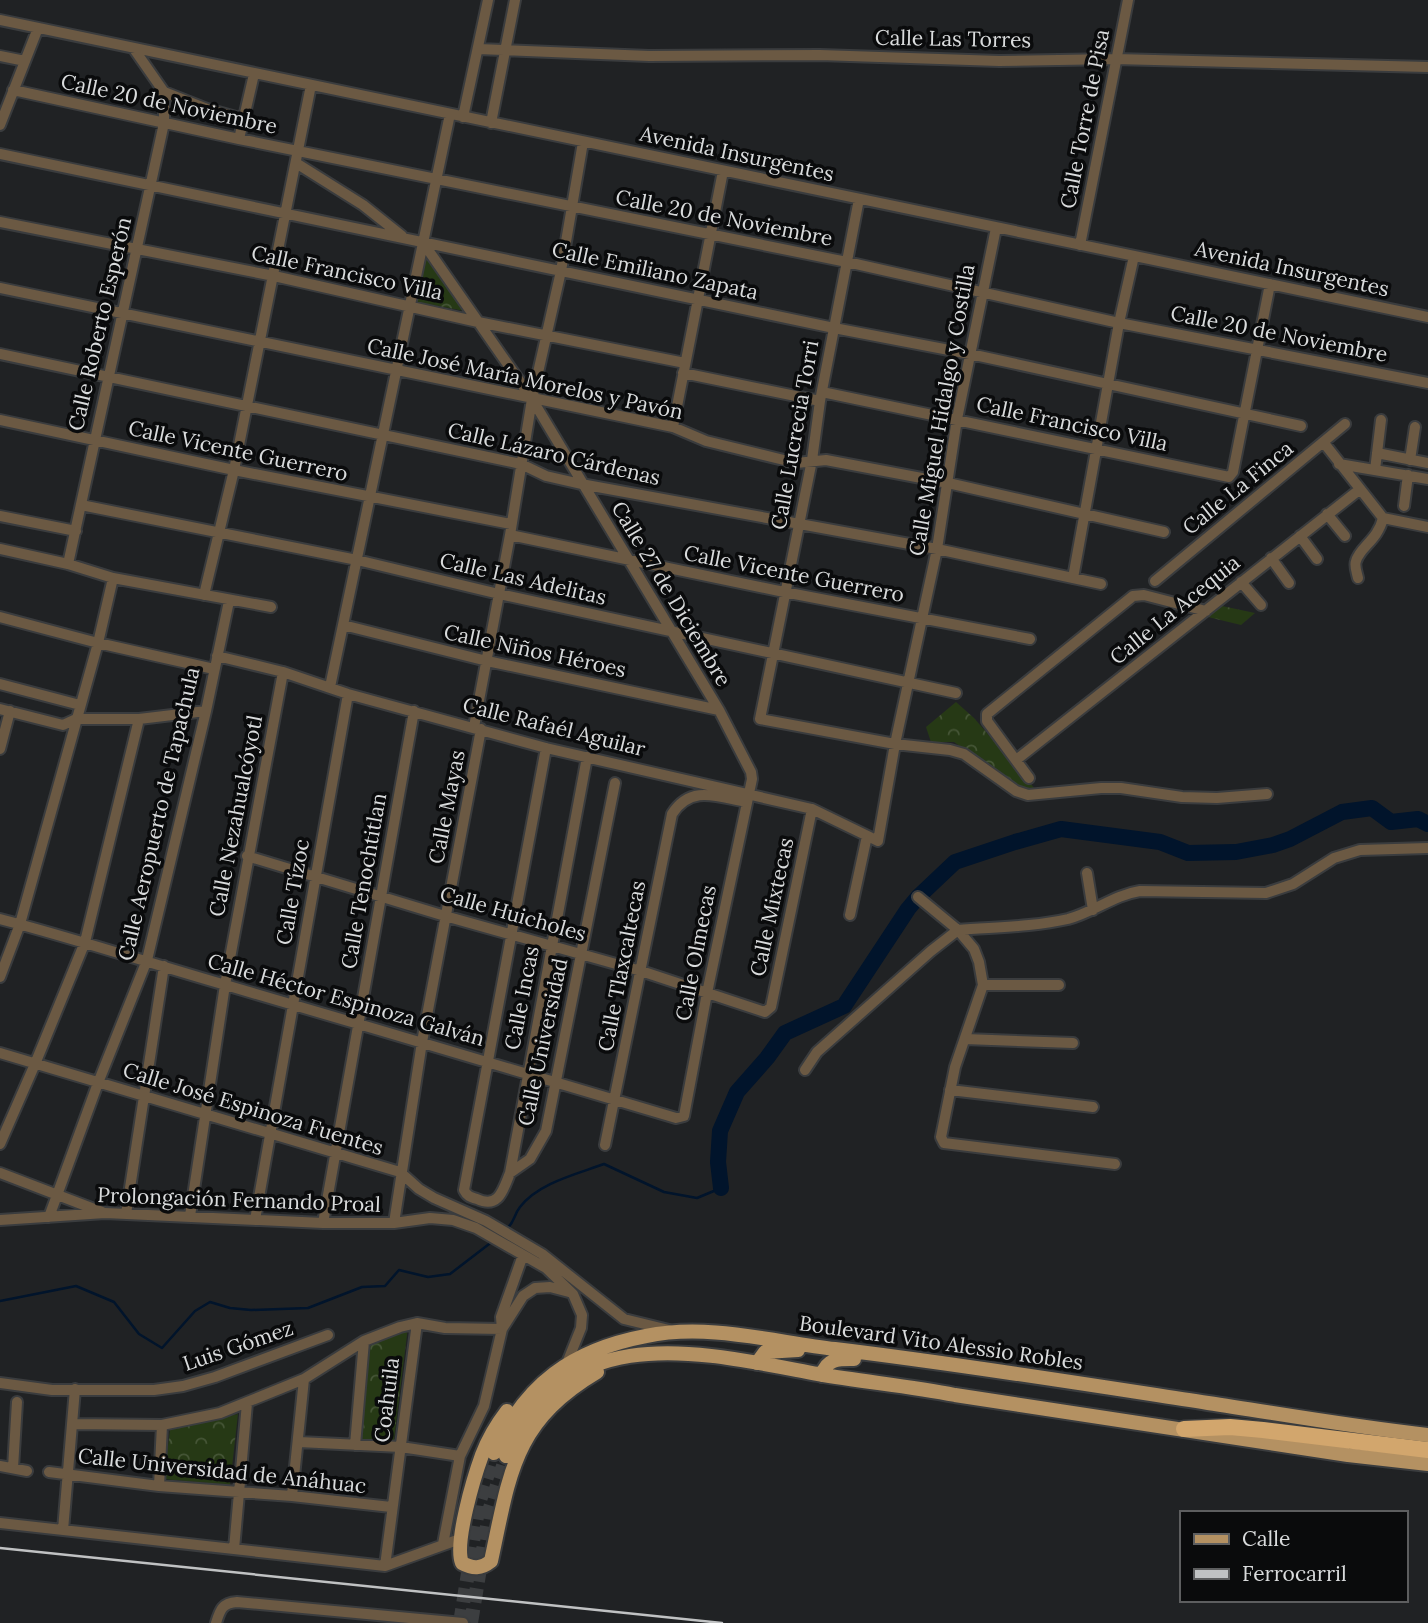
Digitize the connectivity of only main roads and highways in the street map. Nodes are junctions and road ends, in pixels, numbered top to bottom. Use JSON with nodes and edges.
{"nodes":[{"id":1,"x":820,"y":1348,"type":"junction"},
{"id":2,"x":624,"y":1356,"type":"junction"},
{"id":3,"x":897,"y":1357,"type":"junction"},
{"id":4,"x":914,"y":1359,"type":"junction"},
{"id":5,"x":567,"y":1363,"type":"junction"},
{"id":6,"x":757,"y":1363,"type":"junction"},
{"id":7,"x":822,"y":1375,"type":"junction"},
{"id":8,"x":903,"y":1385,"type":"junction"},
{"id":9,"x":1184,"y":1429,"type":"junction"},
{"id":10,"x":1428,"y":1436,"type":"edge"},
{"id":11,"x":1428,"y":1450,"type":"edge"},
{"id":12,"x":1428,"y":1464,"type":"edge"}],
"edges":[{"from":1,"to":3,"type":"main road","name":"Boulevard Vito Alessio Robles"},
{"from":1,"to":5,"type":"main road","name":"Boulevard Vito Alessio Robles"},
{"from":1,"to":6,"type":"main road"},
{"from":2,"to":5,"type":"main road","name":"Boulevard Vito Alessio Robles"},
{"from":2,"to":5,"type":"main road"},
{"from":2,"to":6,"type":"main road","name":"Boulevard Vito Alessio Robles"},
{"from":3,"to":4,"type":"main road","name":"Boulevard Vito Alessio Robles"},
{"from":3,"to":7,"type":"main road"},
{"from":4,"to":8,"type":"main road"},
{"from":4,"to":10,"type":"main road","name":"Boulevard Vito Alessio Robles"},
{"from":6,"to":7,"type":"main road","name":"Boulevard Vito Alessio Robles"},
{"from":7,"to":8,"type":"main road","name":"Boulevard Vito Alessio Robles"},
{"from":8,"to":9,"type":"main road","name":"Boulevard Vito Alessio Robles"},
{"from":9,"to":11,"type":"highway"},
{"from":9,"to":12,"type":"main road","name":"Boulevard Vito Alessio Robles"}]}
